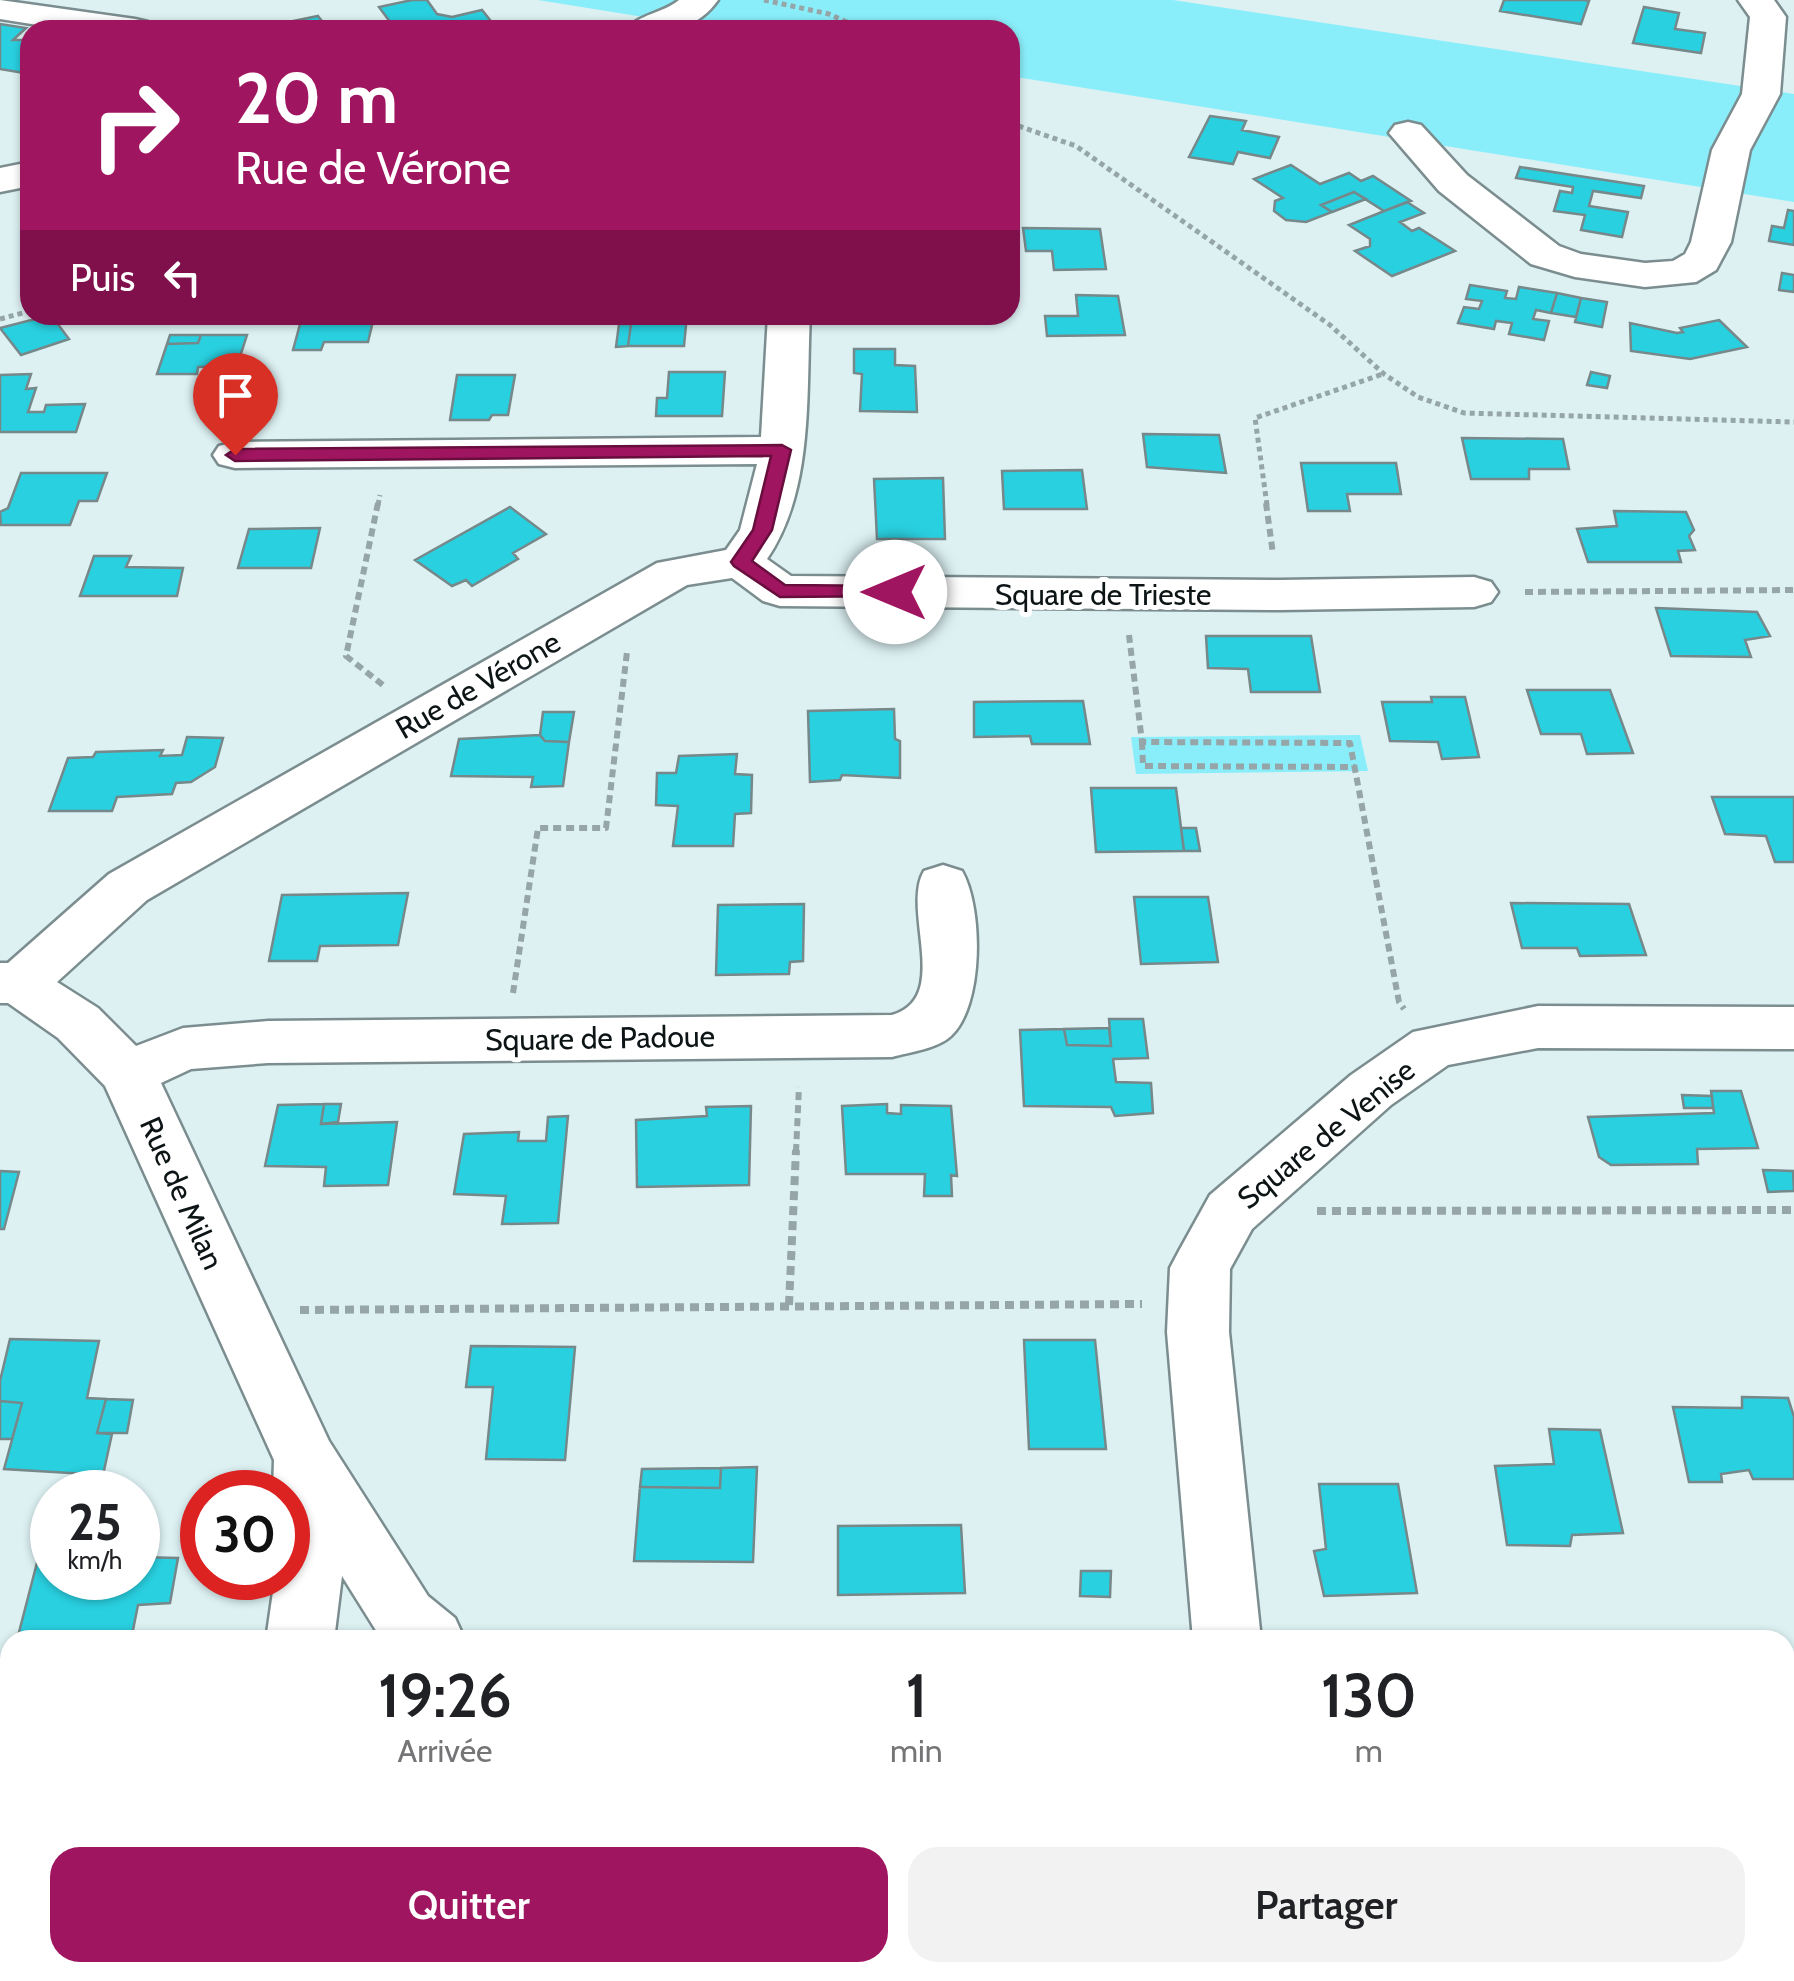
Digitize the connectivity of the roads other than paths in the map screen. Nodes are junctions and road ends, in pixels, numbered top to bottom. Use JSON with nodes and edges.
{"nodes":[{"id":1,"x":700,"y":0,"type":"edge"},
{"id":2,"x":1756,"y":0,"type":"edge"},
{"id":3,"x":0,"y":8,"type":"edge"},
{"id":4,"x":74,"y":20,"type":"edge"},
{"id":5,"x":672,"y":20,"type":"edge"},
{"id":6,"x":1408,"y":133,"type":"dead end"},
{"id":7,"x":788,"y":325,"type":"edge"},
{"id":8,"x":782,"y":450,"type":"junction"},
{"id":9,"x":235,"y":455,"type":"dead end"},
{"id":10,"x":741,"y":562,"type":"junction"},
{"id":11,"x":1474,"y":592,"type":"road end"},
{"id":12,"x":943,"y":884,"type":"dead end"},
{"id":13,"x":10,"y":984,"type":"edge"},
{"id":14,"x":1794,"y":1028,"type":"edge"},
{"id":15,"x":128,"y":1074,"type":"junction"},
{"id":16,"x":306,"y":1459,"type":"junction"},
{"id":17,"x":302,"y":1630,"type":"edge"},
{"id":18,"x":419,"y":1630,"type":"edge"},
{"id":19,"x":1226,"y":1630,"type":"edge"}],
"edges":[{"from":1,"to":5,"type":"street"},
{"from":2,"to":6,"type":"street"},
{"from":3,"to":4,"type":"street"},
{"from":7,"to":8,"type":"street"},
{"from":8,"to":9,"type":"street"},
{"from":8,"to":10,"type":"street"},
{"from":10,"to":11,"type":"street","name":"Square de Trieste"},
{"from":10,"to":13,"type":"street","name":"Rue de Vérone"},
{"from":12,"to":15,"type":"street","name":"Square de Padoue"},
{"from":13,"to":15,"type":"street","name":"Rue de Milan"},
{"from":14,"to":19,"type":"street","name":"Square de Venise"},
{"from":15,"to":16,"type":"street","name":"Rue de Milan"},
{"from":16,"to":17,"type":"street","name":"Rue de Milan"},
{"from":16,"to":18,"type":"street","name":"Rue de Milan"}]}
